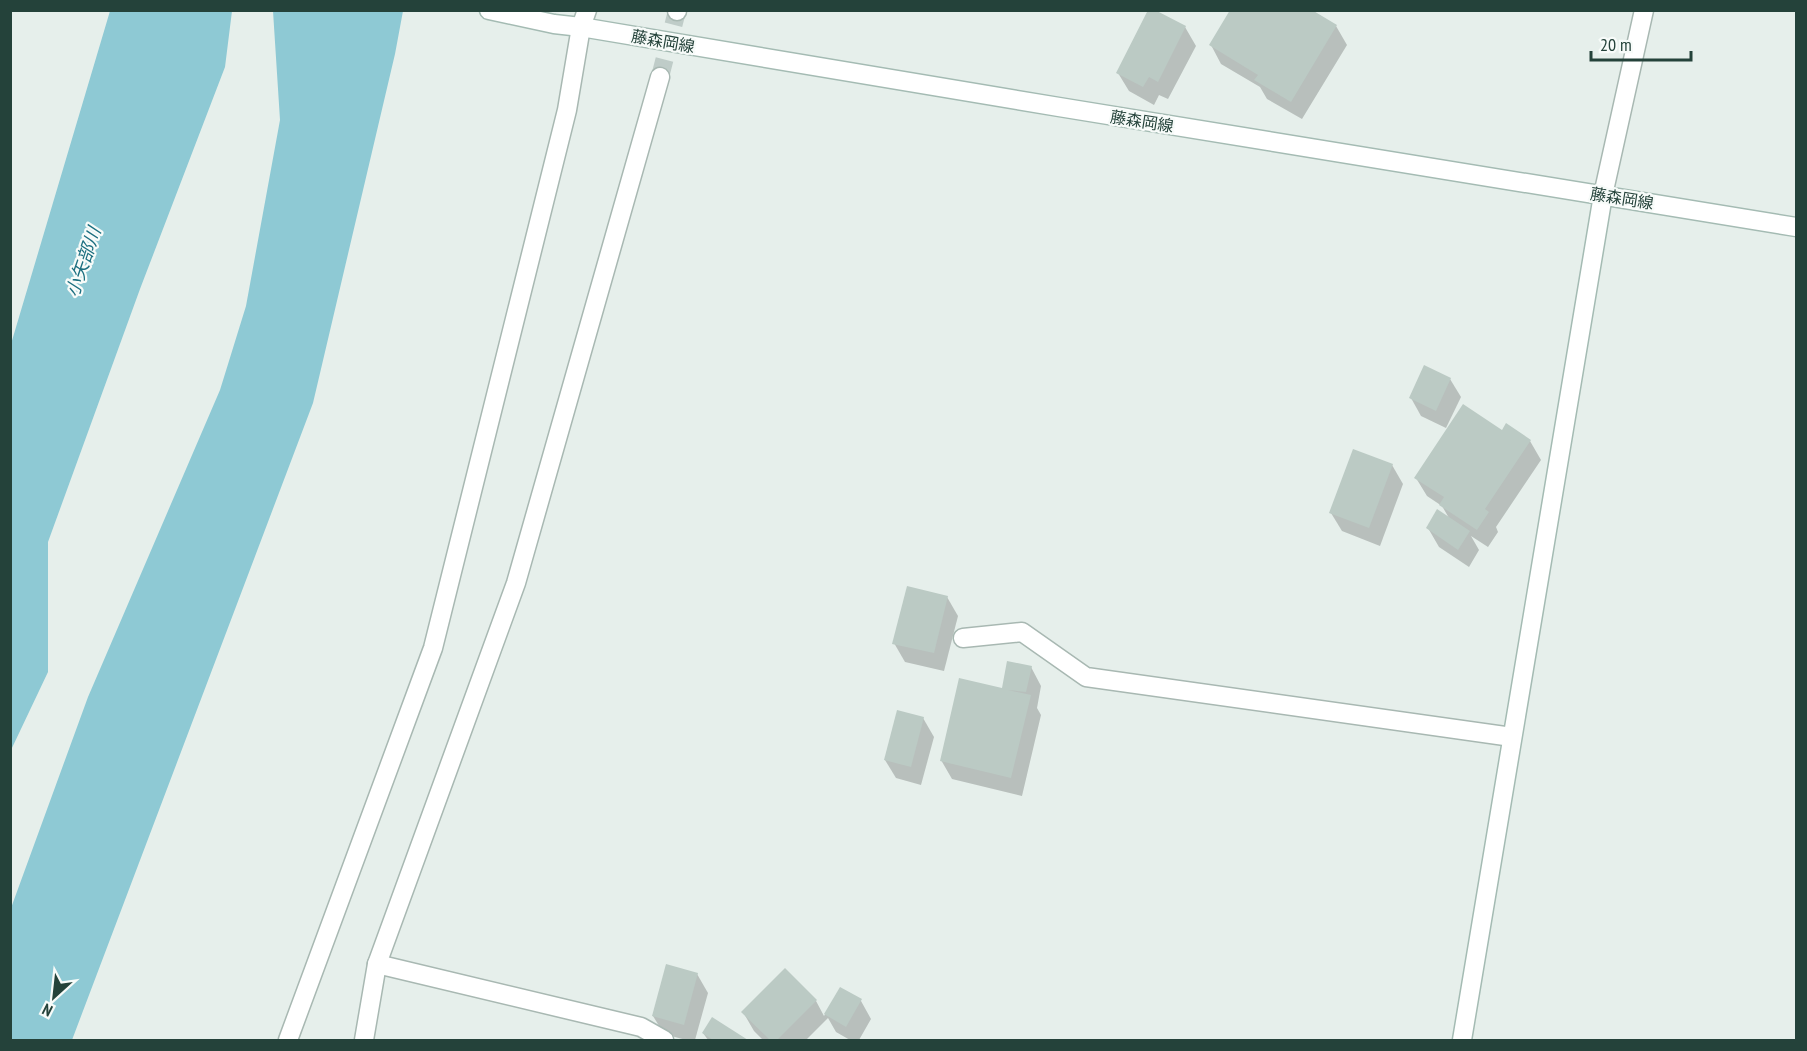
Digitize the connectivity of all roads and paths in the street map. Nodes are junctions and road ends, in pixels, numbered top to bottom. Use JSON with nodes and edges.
{"nodes":[{"id":1,"x":489,"y":10,"type":"edge"},
{"id":2,"x":1644,"y":10,"type":"edge"},
{"id":3,"x":584,"y":19,"type":"edge"},
{"id":4,"x":660,"y":77,"type":"tunnel mouth"},
{"id":5,"x":1603,"y":195,"type":"junction"},
{"id":6,"x":1797,"y":227,"type":"edge"},
{"id":7,"x":963,"y":638,"type":"dead end"},
{"id":8,"x":1512,"y":737,"type":"junction"},
{"id":9,"x":377,"y":964,"type":"junction"},
{"id":10,"x":288,"y":1041,"type":"edge"},
{"id":11,"x":364,"y":1041,"type":"edge"},
{"id":12,"x":664,"y":1041,"type":"edge"},
{"id":13,"x":1462,"y":1041,"type":"edge"}],
"edges":[{"from":1,"to":3,"type":"street","name":"藤森岡線"},
{"from":2,"to":5,"type":"street"},
{"from":3,"to":5,"type":"street","name":"藤森岡線"},
{"from":3,"to":10,"type":"street"},
{"from":4,"to":9,"type":"street"},
{"from":5,"to":6,"type":"street","name":"藤森岡線"},
{"from":5,"to":8,"type":"street"},
{"from":7,"to":8,"type":"street"},
{"from":8,"to":13,"type":"street"},
{"from":9,"to":11,"type":"street"},
{"from":9,"to":12,"type":"street"}]}
